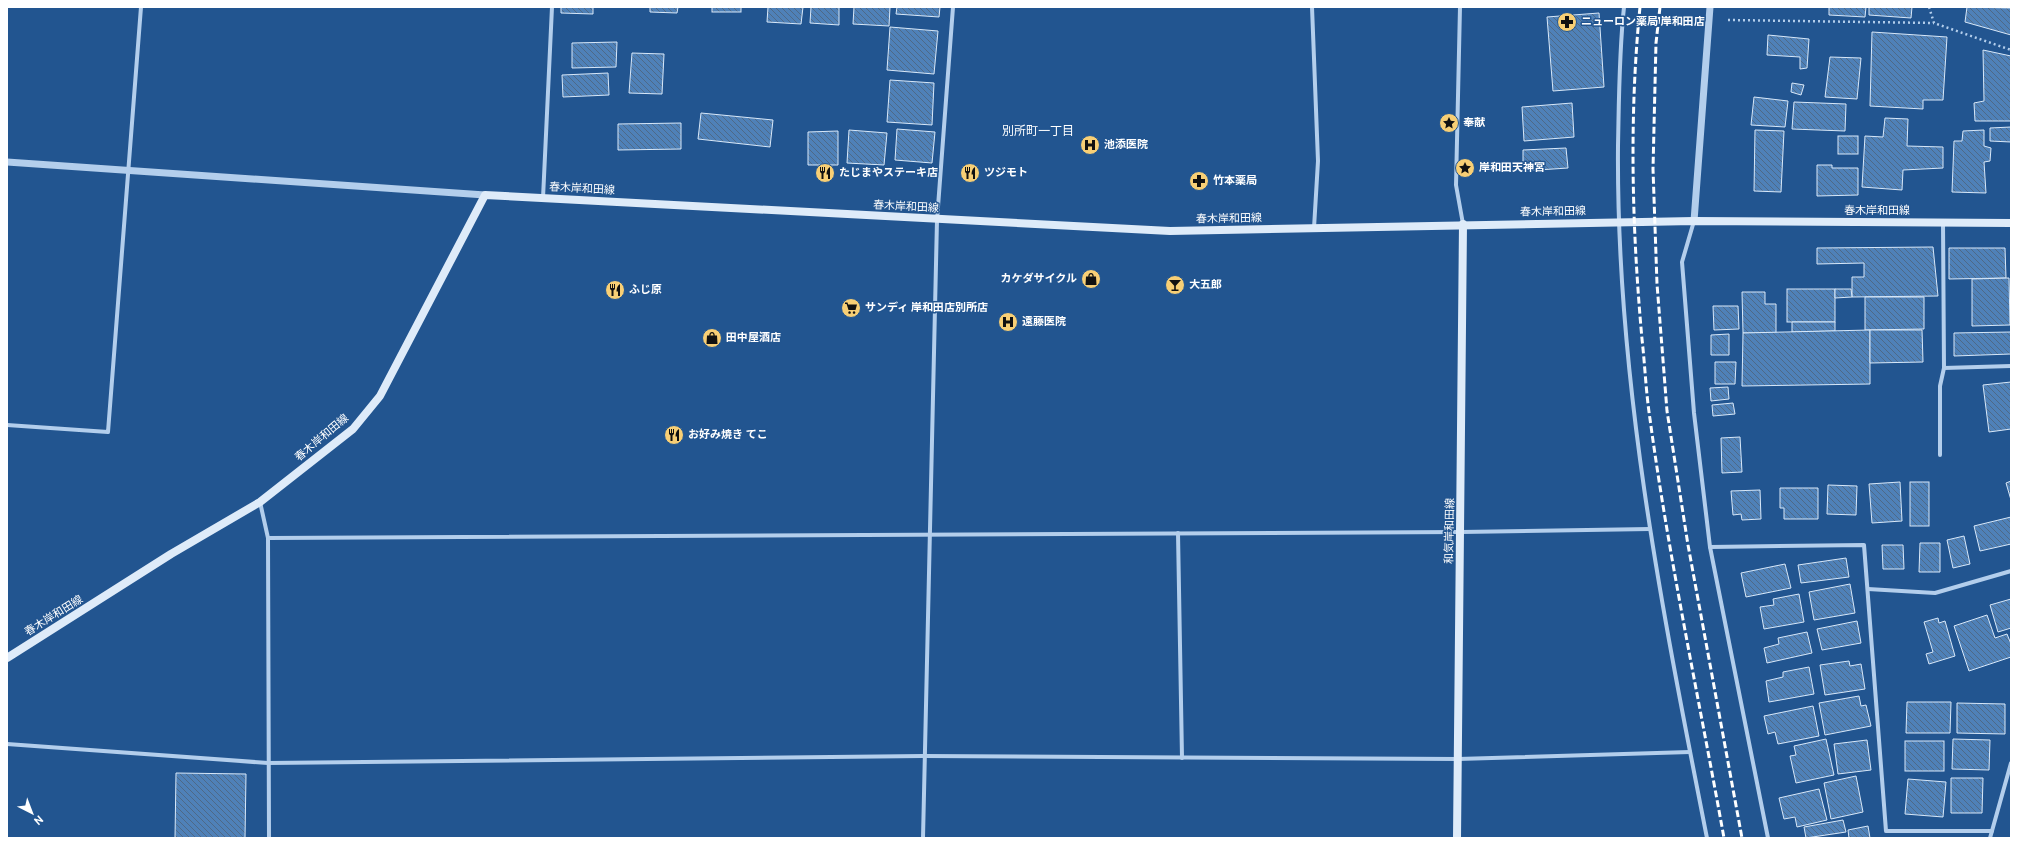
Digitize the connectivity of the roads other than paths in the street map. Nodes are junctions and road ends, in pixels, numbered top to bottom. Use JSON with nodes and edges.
{"nodes":[{"id":1,"x":141,"y":7,"type":"edge"},
{"id":2,"x":552,"y":7,"type":"edge"},
{"id":3,"x":952,"y":7,"type":"edge"},
{"id":4,"x":1312,"y":7,"type":"edge"},
{"id":5,"x":1460,"y":7,"type":"edge"},
{"id":6,"x":1624,"y":7,"type":"edge"},
{"id":7,"x":1710,"y":7,"type":"edge"},
{"id":8,"x":7,"y":162,"type":"edge"},
{"id":9,"x":129,"y":170,"type":"junction"},
{"id":10,"x":485,"y":195,"type":"junction"},
{"id":11,"x":543,"y":198,"type":"junction"},
{"id":12,"x":937,"y":220,"type":"junction"},
{"id":13,"x":1694,"y":221,"type":"junction"},
{"id":14,"x":1619,"y":222,"type":"junction"},
{"id":15,"x":1943,"y":223,"type":"junction"},
{"id":16,"x":2011,"y":223,"type":"edge"},
{"id":17,"x":1463,"y":224,"type":"junction"},
{"id":18,"x":1314,"y":228,"type":"junction"},
{"id":19,"x":2011,"y":366,"type":"edge"},
{"id":20,"x":1944,"y":368,"type":"junction"},
{"id":21,"x":7,"y":425,"type":"edge"},
{"id":22,"x":1940,"y":455,"type":"dead end"},
{"id":23,"x":260,"y":502,"type":"junction"},
{"id":24,"x":1650,"y":529,"type":"junction"},
{"id":25,"x":1461,"y":532,"type":"junction"},
{"id":26,"x":1178,"y":533,"type":"junction"},
{"id":27,"x":928,"y":534,"type":"junction"},
{"id":28,"x":268,"y":538,"type":"junction"},
{"id":29,"x":1710,"y":547,"type":"junction"},
{"id":30,"x":2011,"y":571,"type":"edge"},
{"id":31,"x":1868,"y":589,"type":"junction"},
{"id":32,"x":7,"y":658,"type":"edge"},
{"id":33,"x":7,"y":744,"type":"edge"},
{"id":34,"x":1690,"y":752,"type":"junction"},
{"id":35,"x":924,"y":756,"type":"junction"},
{"id":36,"x":1182,"y":758,"type":"junction"},
{"id":37,"x":1458,"y":759,"type":"junction"},
{"id":38,"x":268,"y":763,"type":"junction"},
{"id":39,"x":2011,"y":764,"type":"edge"},
{"id":40,"x":1992,"y":831,"type":"junction"},
{"id":41,"x":269,"y":838,"type":"edge"},
{"id":42,"x":923,"y":838,"type":"edge"},
{"id":43,"x":1457,"y":838,"type":"edge"},
{"id":44,"x":1707,"y":838,"type":"edge"},
{"id":45,"x":1768,"y":838,"type":"edge"},
{"id":46,"x":1990,"y":838,"type":"edge"}],
"edges":[{"from":1,"to":9,"type":"street"},
{"from":2,"to":11,"type":"street"},
{"from":3,"to":12,"type":"street"},
{"from":4,"to":18,"type":"street"},
{"from":5,"to":17,"type":"street"},
{"from":6,"to":14,"type":"street"},
{"from":7,"to":13,"type":"street"},
{"from":8,"to":9,"type":"street"},
{"from":9,"to":10,"type":"street"},
{"from":9,"to":21,"type":"street"},
{"from":10,"to":11,"type":"main road","name":"春木岸和田線"},
{"from":10,"to":23,"type":"main road","name":"春木岸和田線"},
{"from":11,"to":12,"type":"main road","name":"春木岸和田線"},
{"from":12,"to":18,"type":"main road","name":"春木岸和田線"},
{"from":12,"to":27,"type":"street"},
{"from":13,"to":14,"type":"main road","name":"春木岸和田線"},
{"from":13,"to":15,"type":"main road","name":"春木岸和田線"},
{"from":13,"to":29,"type":"street"},
{"from":14,"to":17,"type":"main road","name":"春木岸和田線"},
{"from":14,"to":24,"type":"street"},
{"from":15,"to":16,"type":"main road","name":"春木岸和田線"},
{"from":15,"to":20,"type":"street"},
{"from":17,"to":18,"type":"main road","name":"春木岸和田線"},
{"from":17,"to":25,"type":"main road","name":"和気岸和田線"},
{"from":19,"to":20,"type":"street"},
{"from":20,"to":22,"type":"street"},
{"from":23,"to":28,"type":"street"},
{"from":23,"to":32,"type":"main road","name":"春木岸和田線"},
{"from":24,"to":25,"type":"street"},
{"from":24,"to":34,"type":"street"},
{"from":25,"to":26,"type":"street"},
{"from":25,"to":37,"type":"main road","name":"和気岸和田線"},
{"from":26,"to":27,"type":"street"},
{"from":26,"to":36,"type":"street"},
{"from":27,"to":28,"type":"street"},
{"from":27,"to":35,"type":"street"},
{"from":28,"to":38,"type":"street"},
{"from":29,"to":31,"type":"street"},
{"from":29,"to":45,"type":"street"},
{"from":30,"to":31,"type":"street"},
{"from":31,"to":40,"type":"street"},
{"from":33,"to":38,"type":"street"},
{"from":34,"to":37,"type":"street"},
{"from":34,"to":44,"type":"street"},
{"from":35,"to":36,"type":"street"},
{"from":35,"to":38,"type":"street"},
{"from":35,"to":42,"type":"street"},
{"from":36,"to":37,"type":"street"},
{"from":37,"to":43,"type":"main road","name":"和気岸和田線"},
{"from":38,"to":41,"type":"street"},
{"from":39,"to":40,"type":"street"},
{"from":40,"to":46,"type":"street"}]}
